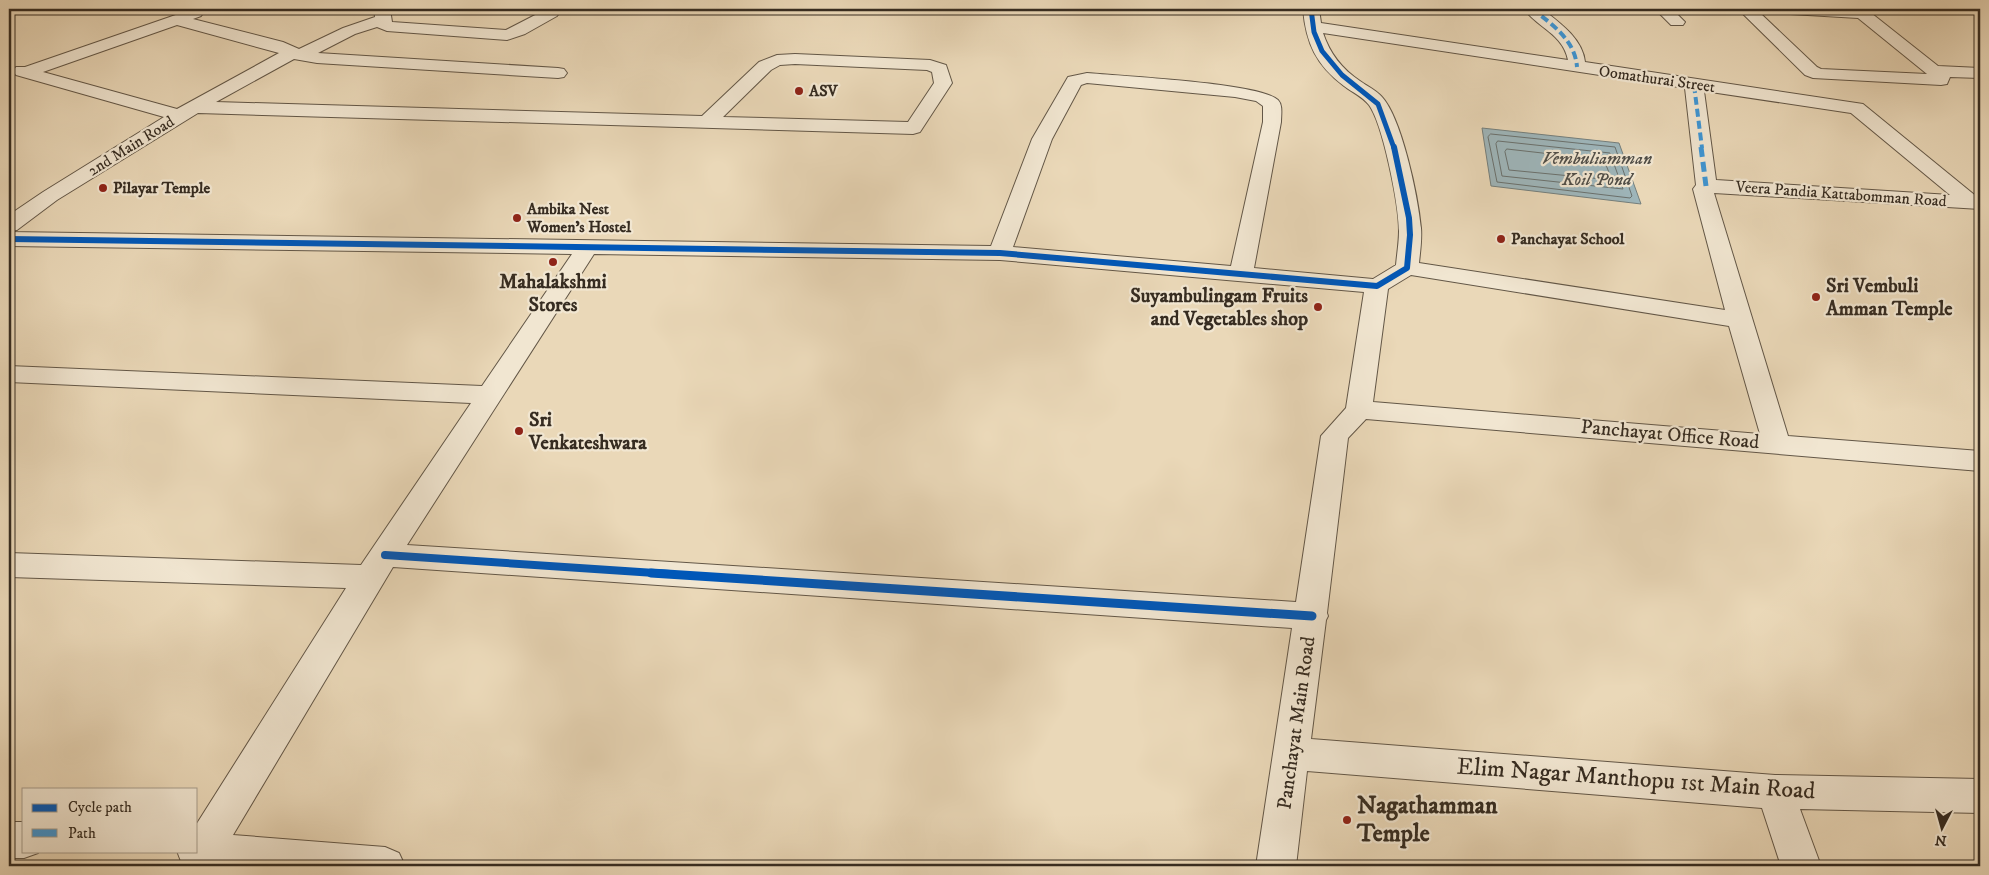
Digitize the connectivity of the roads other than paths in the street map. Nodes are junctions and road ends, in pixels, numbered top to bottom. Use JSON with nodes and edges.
{"nodes":[{"id":1,"x":209,"y":9,"type":"edge"},
{"id":2,"x":547,"y":9,"type":"edge"},
{"id":3,"x":1532,"y":9,"type":"edge"},
{"id":4,"x":1663,"y":9,"type":"edge"},
{"id":5,"x":1746,"y":9,"type":"edge"},
{"id":6,"x":1764,"y":9,"type":"edge"},
{"id":7,"x":1860,"y":11,"type":"edge"},
{"id":8,"x":382,"y":15,"type":"edge"},
{"id":9,"x":1311,"y":18,"type":"edge"},
{"id":10,"x":178,"y":20,"type":"junction"},
{"id":11,"x":1677,"y":22,"type":"dead end"},
{"id":12,"x":296,"y":54,"type":"junction"},
{"id":13,"x":1577,"y":68,"type":"junction"},
{"id":14,"x":17,"y":70,"type":"edge"},
{"id":15,"x":1934,"y":71,"type":"junction"},
{"id":16,"x":1962,"y":72,"type":"junction"},
{"id":17,"x":558,"y":73,"type":"dead end"},
{"id":18,"x":1980,"y":73,"type":"edge"},
{"id":19,"x":1694,"y":85,"type":"junction"},
{"id":20,"x":1980,"y":85,"type":"edge"},
{"id":21,"x":187,"y":112,"type":"junction"},
{"id":22,"x":712,"y":117,"type":"junction"},
{"id":23,"x":1704,"y":188,"type":"junction"},
{"id":24,"x":1976,"y":202,"type":"edge"},
{"id":25,"x":9,"y":227,"type":"edge"},
{"id":26,"x":586,"y":249,"type":"junction"},
{"id":27,"x":1000,"y":253,"type":"junction"},
{"id":28,"x":1407,"y":268,"type":"junction"},
{"id":29,"x":1242,"y":274,"type":"junction"},
{"id":30,"x":1377,"y":286,"type":"junction"},
{"id":31,"x":1740,"y":320,"type":"junction"},
{"id":32,"x":9,"y":374,"type":"edge"},
{"id":33,"x":490,"y":395,"type":"junction"},
{"id":34,"x":1359,"y":410,"type":"junction"},
{"id":35,"x":1777,"y":444,"type":"junction"},
{"id":36,"x":1977,"y":465,"type":"edge"},
{"id":37,"x":9,"y":565,"type":"edge"},
{"id":38,"x":378,"y":566,"type":"junction"},
{"id":39,"x":1312,"y":616,"type":"junction"},
{"id":40,"x":1293,"y":754,"type":"junction"},
{"id":41,"x":1775,"y":792,"type":"junction"},
{"id":42,"x":1980,"y":796,"type":"edge"},
{"id":43,"x":9,"y":840,"type":"edge"},
{"id":44,"x":22,"y":840,"type":"edge"},
{"id":45,"x":199,"y":851,"type":"edge"},
{"id":46,"x":385,"y":866,"type":"edge"},
{"id":47,"x":1276,"y":866,"type":"edge"},
{"id":48,"x":1801,"y":866,"type":"edge"}],
"edges":[{"from":1,"to":10,"type":"street"},
{"from":2,"to":8,"type":"street"},
{"from":3,"to":13,"type":"street"},
{"from":4,"to":11,"type":"street"},
{"from":5,"to":15,"type":"street"},
{"from":6,"to":7,"type":"street"},
{"from":7,"to":15,"type":"street"},
{"from":8,"to":12,"type":"street"},
{"from":9,"to":13,"type":"street","name":"Oomathurai Street"},
{"from":9,"to":28,"type":"street"},
{"from":10,"to":12,"type":"street"},
{"from":10,"to":14,"type":"street"},
{"from":12,"to":17,"type":"street"},
{"from":12,"to":21,"type":"street"},
{"from":13,"to":19,"type":"street","name":"Oomathurai Street"},
{"from":14,"to":21,"type":"street","name":"2nd Main Road"},
{"from":15,"to":16,"type":"street"},
{"from":16,"to":18,"type":"street"},
{"from":16,"to":20,"type":"street"},
{"from":19,"to":23,"type":"street"},
{"from":19,"to":24,"type":"street","name":"Oomathurai Street"},
{"from":21,"to":22,"type":"street"},
{"from":21,"to":25,"type":"street","name":"2nd Main Road"},
{"from":22,"to":22,"type":"street"},
{"from":23,"to":24,"type":"street","name":"Veera Pandia Kattabomman Road"},
{"from":23,"to":31,"type":"street"},
{"from":25,"to":26,"type":"street"},
{"from":26,"to":27,"type":"street"},
{"from":26,"to":33,"type":"street"},
{"from":27,"to":29,"type":"street"},
{"from":27,"to":29,"type":"street"},
{"from":28,"to":30,"type":"street"},
{"from":28,"to":31,"type":"street"},
{"from":29,"to":30,"type":"street"},
{"from":30,"to":34,"type":"street"},
{"from":31,"to":35,"type":"street"},
{"from":32,"to":33,"type":"street"},
{"from":33,"to":38,"type":"street"},
{"from":34,"to":35,"type":"street","name":"Panchayat Office Road"},
{"from":34,"to":39,"type":"street","name":"Panchayat Main Road"},
{"from":35,"to":36,"type":"street","name":"Panchayat Office Road"},
{"from":37,"to":38,"type":"street"},
{"from":38,"to":39,"type":"street"},
{"from":38,"to":45,"type":"street"},
{"from":39,"to":40,"type":"street","name":"Panchayat Main Road"},
{"from":40,"to":41,"type":"street","name":"Elim Nagar Manthopu 1st Main Road"},
{"from":40,"to":47,"type":"street","name":"Panchayat Main Road"},
{"from":41,"to":42,"type":"street","name":"Elim Nagar Manthopu 1st Main Road"},
{"from":41,"to":48,"type":"street"},
{"from":43,"to":44,"type":"street"},
{"from":45,"to":46,"type":"street"}]}
